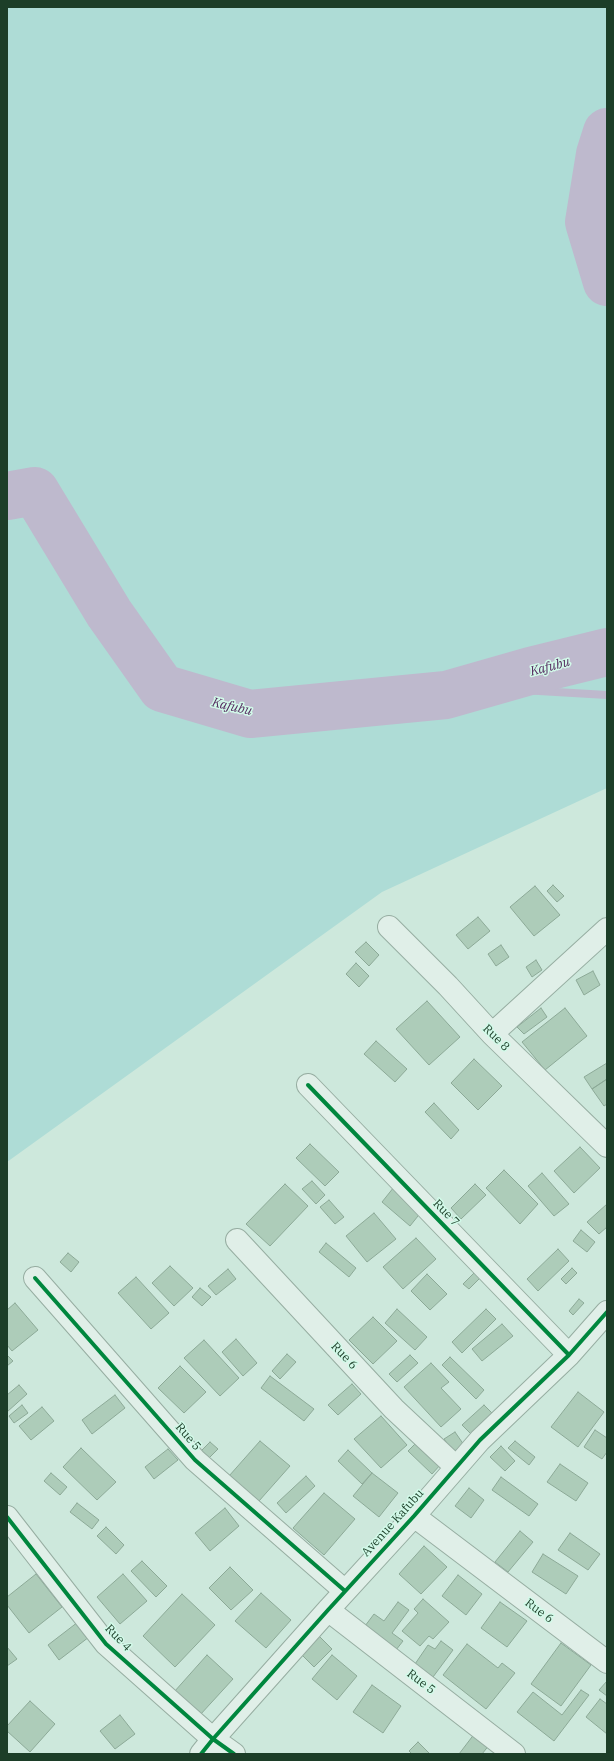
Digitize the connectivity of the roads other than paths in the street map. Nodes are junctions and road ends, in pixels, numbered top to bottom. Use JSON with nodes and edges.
{"nodes":[{"id":1,"x":389,"y":927,"type":"dead end"},
{"id":2,"x":607,"y":929,"type":"edge"},
{"id":3,"x":492,"y":1034,"type":"junction"},
{"id":4,"x":308,"y":1085,"type":"dead end"},
{"id":5,"x":607,"y":1146,"type":"edge"},
{"id":6,"x":237,"y":1240,"type":"dead end"},
{"id":7,"x":35,"y":1278,"type":"dead end"},
{"id":8,"x":606,"y":1317,"type":"edge"},
{"id":9,"x":569,"y":1355,"type":"junction"},
{"id":10,"x":456,"y":1467,"type":"junction"},
{"id":11,"x":414,"y":1516,"type":"junction"},
{"id":12,"x":7,"y":1517,"type":"edge"},
{"id":13,"x":345,"y":1592,"type":"junction"},
{"id":14,"x":328,"y":1610,"type":"junction"},
{"id":15,"x":607,"y":1662,"type":"edge"},
{"id":16,"x":207,"y":1747,"type":"edge"},
{"id":17,"x":234,"y":1754,"type":"edge"},
{"id":18,"x":514,"y":1754,"type":"edge"}],
"edges":[{"from":1,"to":3,"type":"street","name":"Rue 8"},
{"from":2,"to":3,"type":"street"},
{"from":3,"to":5,"type":"street","name":"Rue 8"},
{"from":4,"to":9,"type":"street","name":"Rue 7"},
{"from":6,"to":10,"type":"street","name":"Rue 6"},
{"from":7,"to":13,"type":"street","name":"Rue 5"},
{"from":8,"to":9,"type":"street","name":"Avenue Kafubu"},
{"from":9,"to":10,"type":"street","name":"Avenue Kafubu"},
{"from":10,"to":11,"type":"street","name":"Avenue Kafubu"},
{"from":11,"to":13,"type":"street","name":"Avenue Kafubu"},
{"from":11,"to":15,"type":"street","name":"Rue 6"},
{"from":12,"to":16,"type":"street","name":"Rue 4"},
{"from":13,"to":14,"type":"street","name":"Avenue Kafubu"},
{"from":14,"to":16,"type":"street","name":"Avenue Kafubu"},
{"from":14,"to":18,"type":"street","name":"Rue 5"},
{"from":16,"to":17,"type":"street","name":"Rue 4"}]}
